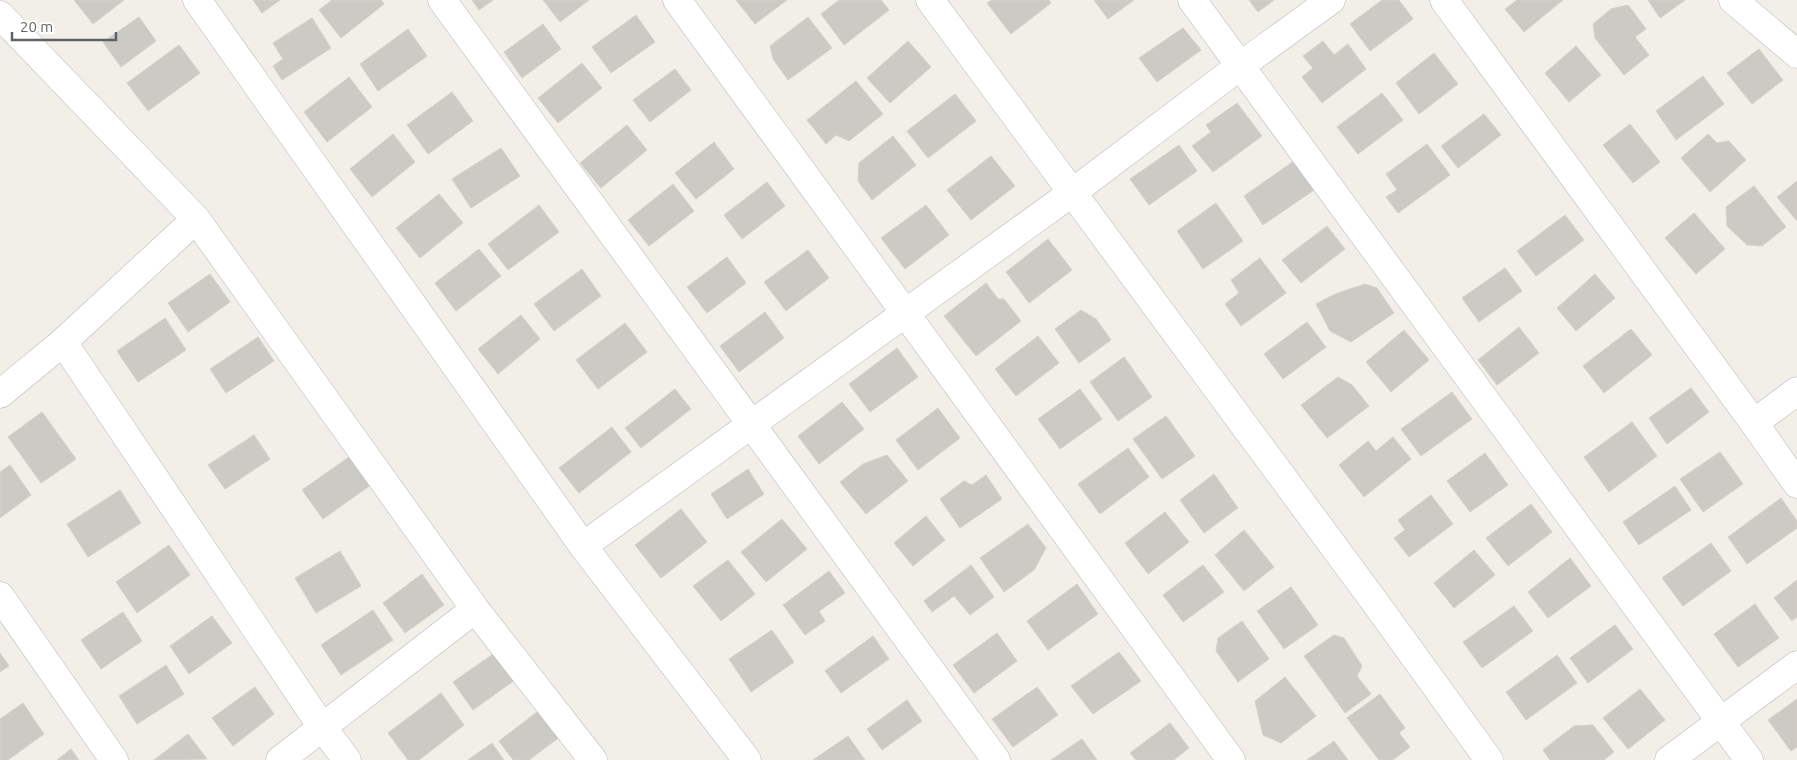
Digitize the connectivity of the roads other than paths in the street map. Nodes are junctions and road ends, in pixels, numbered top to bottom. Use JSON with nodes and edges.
{"nodes":[{"id":1,"x":197,"y":0,"type":"edge"},
{"id":2,"x":442,"y":0,"type":"edge"},
{"id":3,"x":677,"y":0,"type":"edge"},
{"id":4,"x":930,"y":0,"type":"edge"},
{"id":5,"x":1192,"y":0,"type":"edge"},
{"id":6,"x":1331,"y":0,"type":"edge"},
{"id":7,"x":1444,"y":0,"type":"edge"},
{"id":8,"x":1733,"y":0,"type":"edge"},
{"id":9,"x":0,"y":15,"type":"edge"},
{"id":10,"x":1797,"y":54,"type":"edge"},
{"id":11,"x":1240,"y":66,"type":"junction"},
{"id":12,"x":1073,"y":192,"type":"junction"},
{"id":13,"x":196,"y":219,"type":"junction"},
{"id":14,"x":905,"y":314,"type":"junction"},
{"id":15,"x":63,"y":342,"type":"junction"},
{"id":16,"x":1797,"y":391,"type":"edge"},
{"id":17,"x":0,"y":394,"type":"edge"},
{"id":18,"x":752,"y":423,"type":"junction"},
{"id":19,"x":1754,"y":423,"type":"junction"},
{"id":20,"x":1797,"y":484,"type":"edge"},
{"id":21,"x":583,"y":546,"type":"junction"},
{"id":22,"x":0,"y":596,"type":"edge"},
{"id":23,"x":475,"y":609,"type":"junction"},
{"id":24,"x":1797,"y":664,"type":"edge"},
{"id":25,"x":1720,"y":721,"type":"junction"},
{"id":26,"x":322,"y":727,"type":"junction"},
{"id":27,"x":114,"y":760,"type":"edge"},
{"id":28,"x":280,"y":760,"type":"edge"},
{"id":29,"x":347,"y":760,"type":"edge"},
{"id":30,"x":593,"y":760,"type":"edge"},
{"id":31,"x":747,"y":760,"type":"edge"},
{"id":32,"x":996,"y":760,"type":"edge"},
{"id":33,"x":1231,"y":760,"type":"edge"},
{"id":34,"x":1489,"y":760,"type":"edge"},
{"id":35,"x":1669,"y":760,"type":"edge"},
{"id":36,"x":1749,"y":760,"type":"edge"}],
"edges":[{"from":1,"to":21,"type":"street"},
{"from":2,"to":18,"type":"street"},
{"from":3,"to":14,"type":"street"},
{"from":4,"to":12,"type":"street"},
{"from":5,"to":11,"type":"street"},
{"from":6,"to":11,"type":"street"},
{"from":7,"to":19,"type":"street"},
{"from":8,"to":10,"type":"street"},
{"from":9,"to":13,"type":"street"},
{"from":11,"to":12,"type":"street"},
{"from":11,"to":25,"type":"street"},
{"from":12,"to":14,"type":"street"},
{"from":12,"to":34,"type":"street"},
{"from":13,"to":15,"type":"street"},
{"from":13,"to":23,"type":"street"},
{"from":14,"to":18,"type":"street"},
{"from":14,"to":33,"type":"street"},
{"from":15,"to":17,"type":"street"},
{"from":15,"to":26,"type":"street"},
{"from":16,"to":19,"type":"street"},
{"from":18,"to":21,"type":"street"},
{"from":18,"to":32,"type":"street"},
{"from":19,"to":20,"type":"street"},
{"from":21,"to":31,"type":"street"},
{"from":22,"to":27,"type":"street"},
{"from":23,"to":26,"type":"street"},
{"from":23,"to":30,"type":"street"},
{"from":24,"to":25,"type":"street"},
{"from":25,"to":35,"type":"street"},
{"from":25,"to":36,"type":"street"},
{"from":26,"to":28,"type":"street"},
{"from":26,"to":29,"type":"street"}]}
